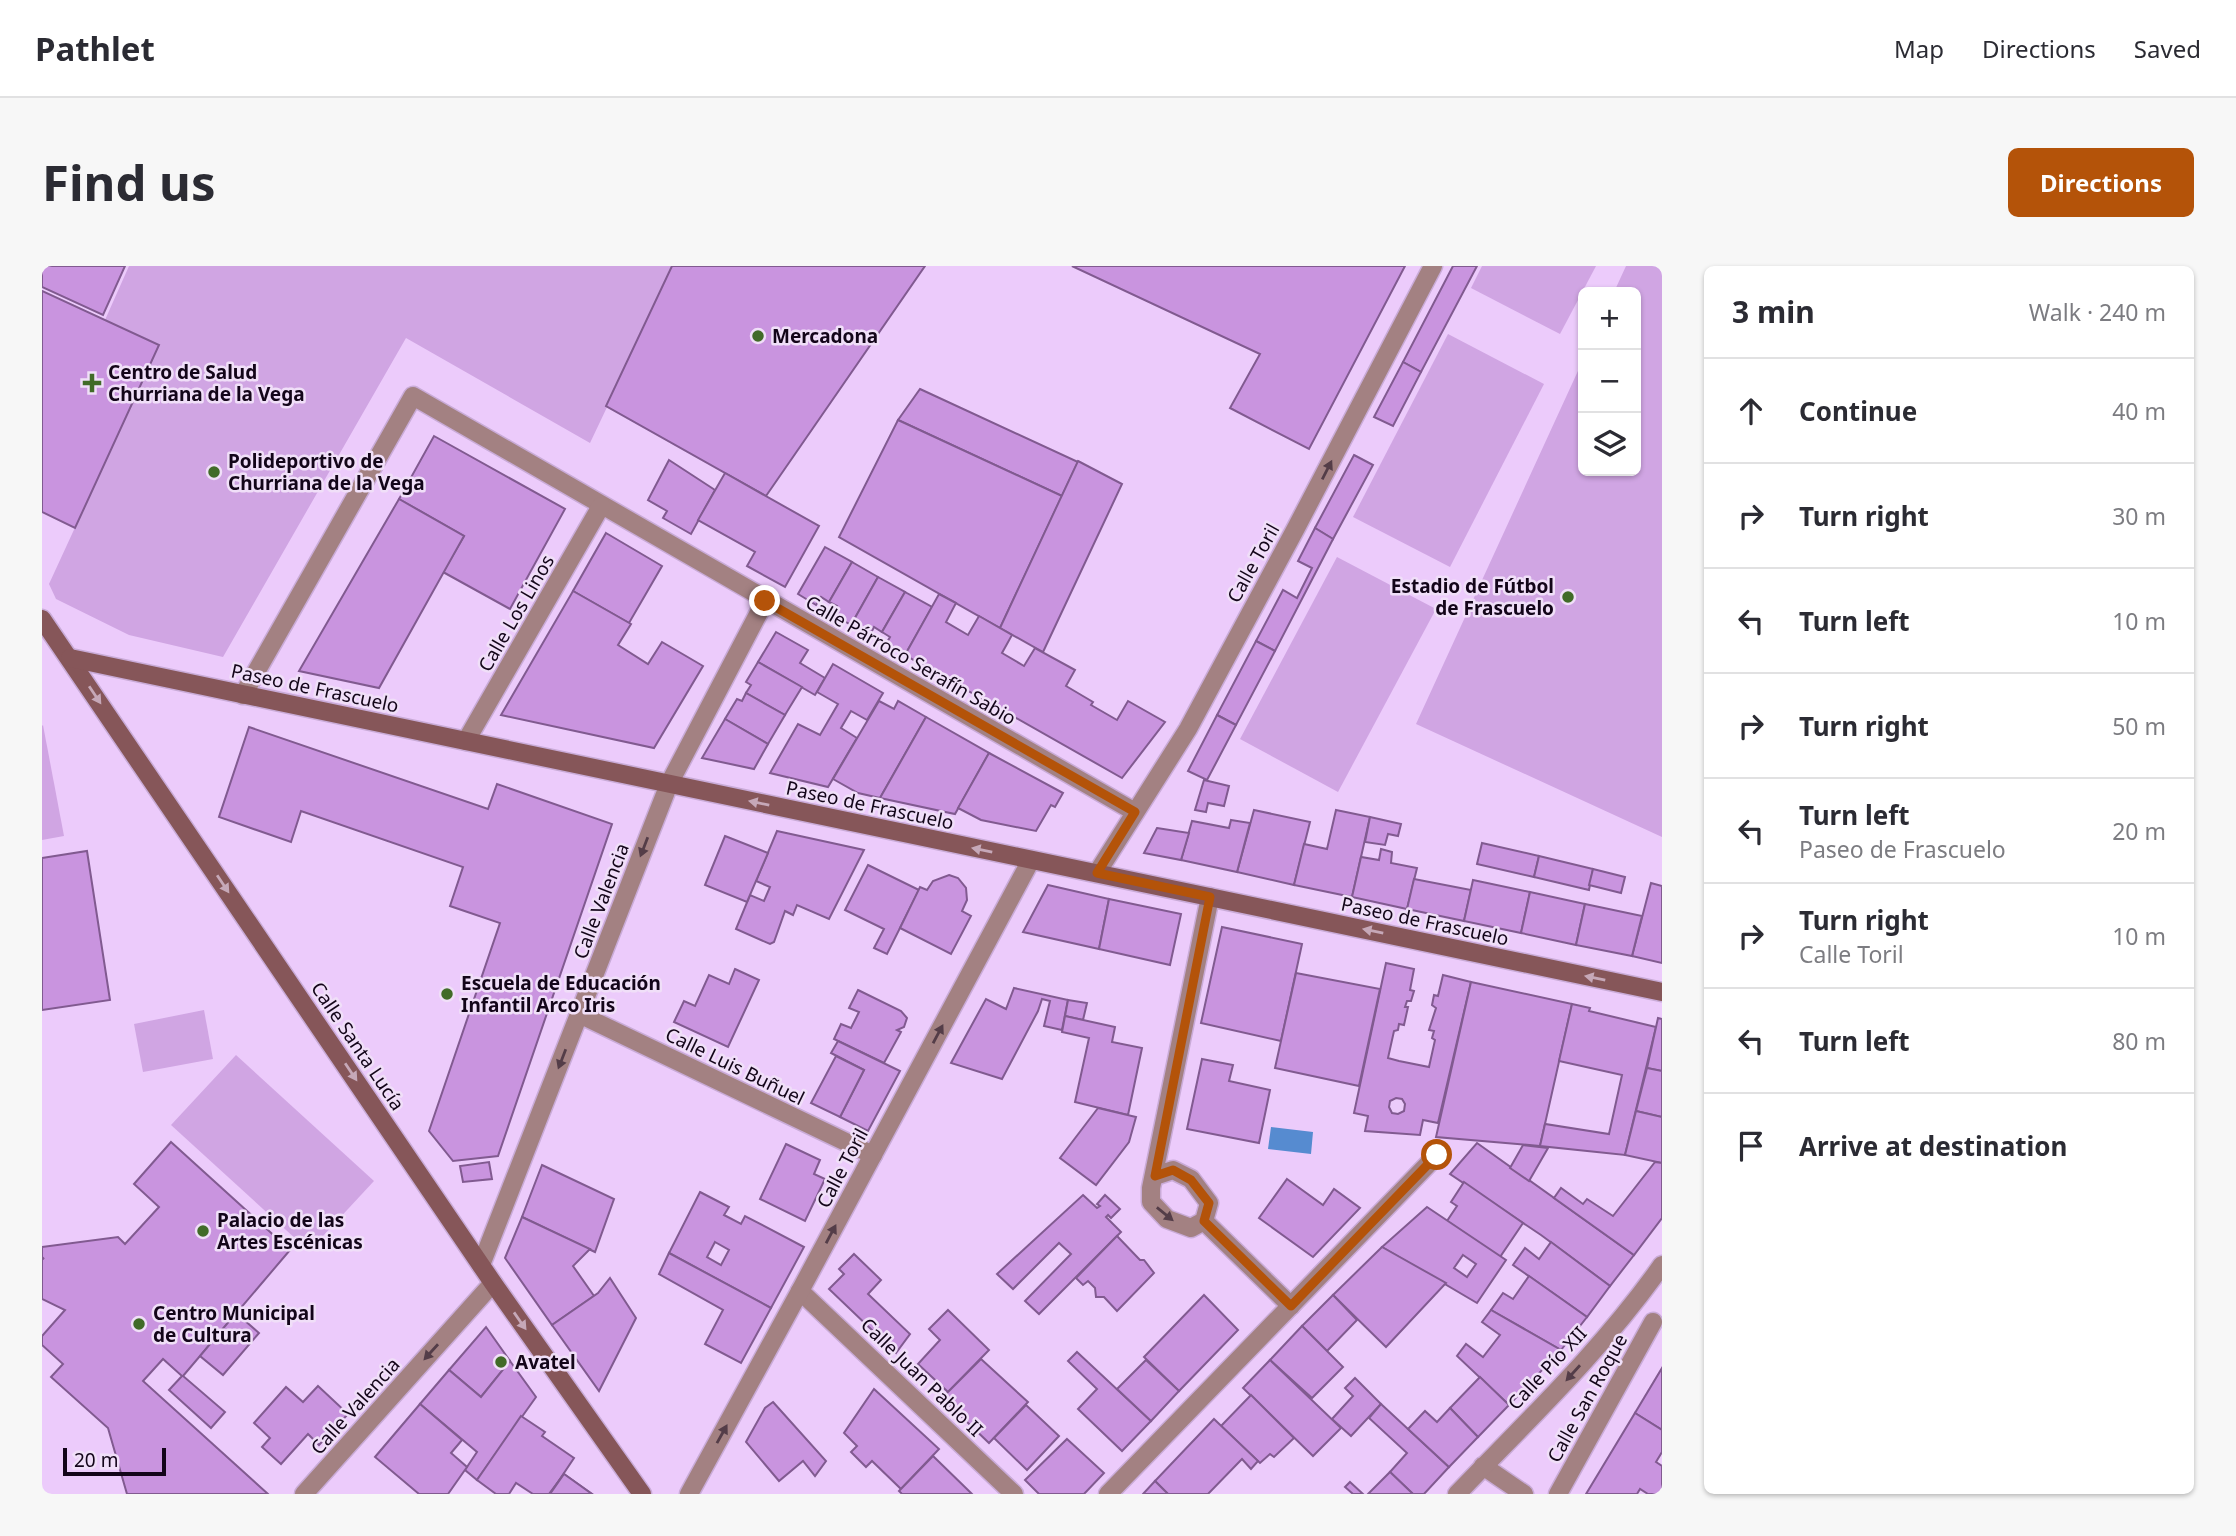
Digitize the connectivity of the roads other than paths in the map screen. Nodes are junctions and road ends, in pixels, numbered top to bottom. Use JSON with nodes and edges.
{"nodes":[{"id":1,"x":1433,"y":266,"type":"edge"},
{"id":2,"x":601,"y":506,"type":"junction"},
{"id":3,"x":765,"y":601,"type":"junction"},
{"id":4,"x":42,"y":620,"type":"edge"},
{"id":5,"x":70,"y":658,"type":"junction"},
{"id":6,"x":243,"y":695,"type":"junction"},
{"id":7,"x":466,"y":741,"type":"junction"},
{"id":8,"x":669,"y":784,"type":"junction"},
{"id":9,"x":1135,"y":812,"type":"junction"},
{"id":10,"x":1031,"y":860,"type":"junction"},
{"id":11,"x":1097,"y":873,"type":"junction"},
{"id":12,"x":1210,"y":897,"type":"junction"},
{"id":13,"x":1662,"y":992,"type":"edge"},
{"id":14,"x":579,"y":1014,"type":"junction"},
{"id":15,"x":1437,"y":1155,"type":"dead end"},
{"id":16,"x":873,"y":1156,"type":"junction"},
{"id":17,"x":1155,"y":1176,"type":"junction"},
{"id":18,"x":1204,"y":1221,"type":"junction"},
{"id":19,"x":481,"y":1265,"type":"junction"},
{"id":20,"x":1662,"y":1265,"type":"edge"},
{"id":21,"x":493,"y":1283,"type":"junction"},
{"id":22,"x":800,"y":1291,"type":"junction"},
{"id":23,"x":1635,"y":1304,"type":"junction"},
{"id":24,"x":1291,"y":1306,"type":"junction"},
{"id":25,"x":1657,"y":1326,"type":"edge"},
{"id":26,"x":1483,"y":1466,"type":"junction"},
{"id":27,"x":304,"y":1494,"type":"edge"},
{"id":28,"x":642,"y":1494,"type":"edge"},
{"id":29,"x":689,"y":1494,"type":"edge"},
{"id":30,"x":1014,"y":1494,"type":"edge"},
{"id":31,"x":1108,"y":1494,"type":"edge"},
{"id":32,"x":1457,"y":1494,"type":"edge"},
{"id":33,"x":1524,"y":1494,"type":"edge"},
{"id":34,"x":1558,"y":1494,"type":"edge"}],
"edges":[{"from":9,"to":1,"type":"street","name":"Calle Toril","one_way":true},
{"from":2,"to":3,"type":"street","name":"Calle Párroco Serafín Sabio"},
{"from":2,"to":6,"type":"street","name":"Calle Párroco Serafín Sabio"},
{"from":2,"to":7,"type":"street","name":"Calle Los Linos"},
{"from":3,"to":8,"type":"street","name":"Calle Valencia"},
{"from":3,"to":9,"type":"street","name":"Calle Párroco Serafín Sabio"},
{"from":4,"to":5,"type":"street","name":"Calle Santa Lucía"},
{"from":5,"to":6,"type":"street","name":"Paseo de Frascuelo"},
{"from":5,"to":19,"type":"street","name":"Calle Santa Lucía","one_way":true},
{"from":6,"to":7,"type":"street","name":"Paseo de Frascuelo"},
{"from":7,"to":8,"type":"street","name":"Paseo de Frascuelo"},
{"from":10,"to":8,"type":"street","name":"Paseo de Frascuelo","one_way":true},
{"from":8,"to":14,"type":"street","name":"Calle Valencia","one_way":true},
{"from":9,"to":11,"type":"street","name":"Calle Toril"},
{"from":10,"to":11,"type":"street","name":"Paseo de Frascuelo"},
{"from":16,"to":10,"type":"street","name":"Calle Toril","one_way":true},
{"from":11,"to":12,"type":"street","name":"Paseo de Frascuelo"},
{"from":13,"to":12,"type":"street","name":"Paseo de Frascuelo","one_way":true},
{"from":12,"to":17,"type":"street"},
{"from":14,"to":16,"type":"street","name":"Calle Luis Buñuel"},
{"from":14,"to":19,"type":"street","name":"Calle Valencia","one_way":true},
{"from":15,"to":24,"type":"street"},
{"from":22,"to":16,"type":"street","name":"Calle Toril","one_way":true},
{"from":17,"to":18,"type":"street"},
{"from":17,"to":18,"type":"street","one_way":true},
{"from":18,"to":24,"type":"street"},
{"from":19,"to":21,"type":"street","name":"Calle Santa Lucía"},
{"from":20,"to":23,"type":"street","name":"Calle Pío XII"},
{"from":21,"to":27,"type":"street","name":"Calle Valencia","one_way":true},
{"from":21,"to":28,"type":"street","name":"Calle Santa Lucía","one_way":true},
{"from":29,"to":22,"type":"street","name":"Calle Toril","one_way":true},
{"from":22,"to":30,"type":"street","name":"Calle Juan Pablo II"},
{"from":23,"to":25,"type":"street"},
{"from":23,"to":26,"type":"street","name":"Calle Pío XII","one_way":true},
{"from":24,"to":31,"type":"street"},
{"from":25,"to":34,"type":"street","name":"Calle San Roque"},
{"from":26,"to":32,"type":"street","name":"Calle Pío XII"},
{"from":26,"to":33,"type":"street"}]}
